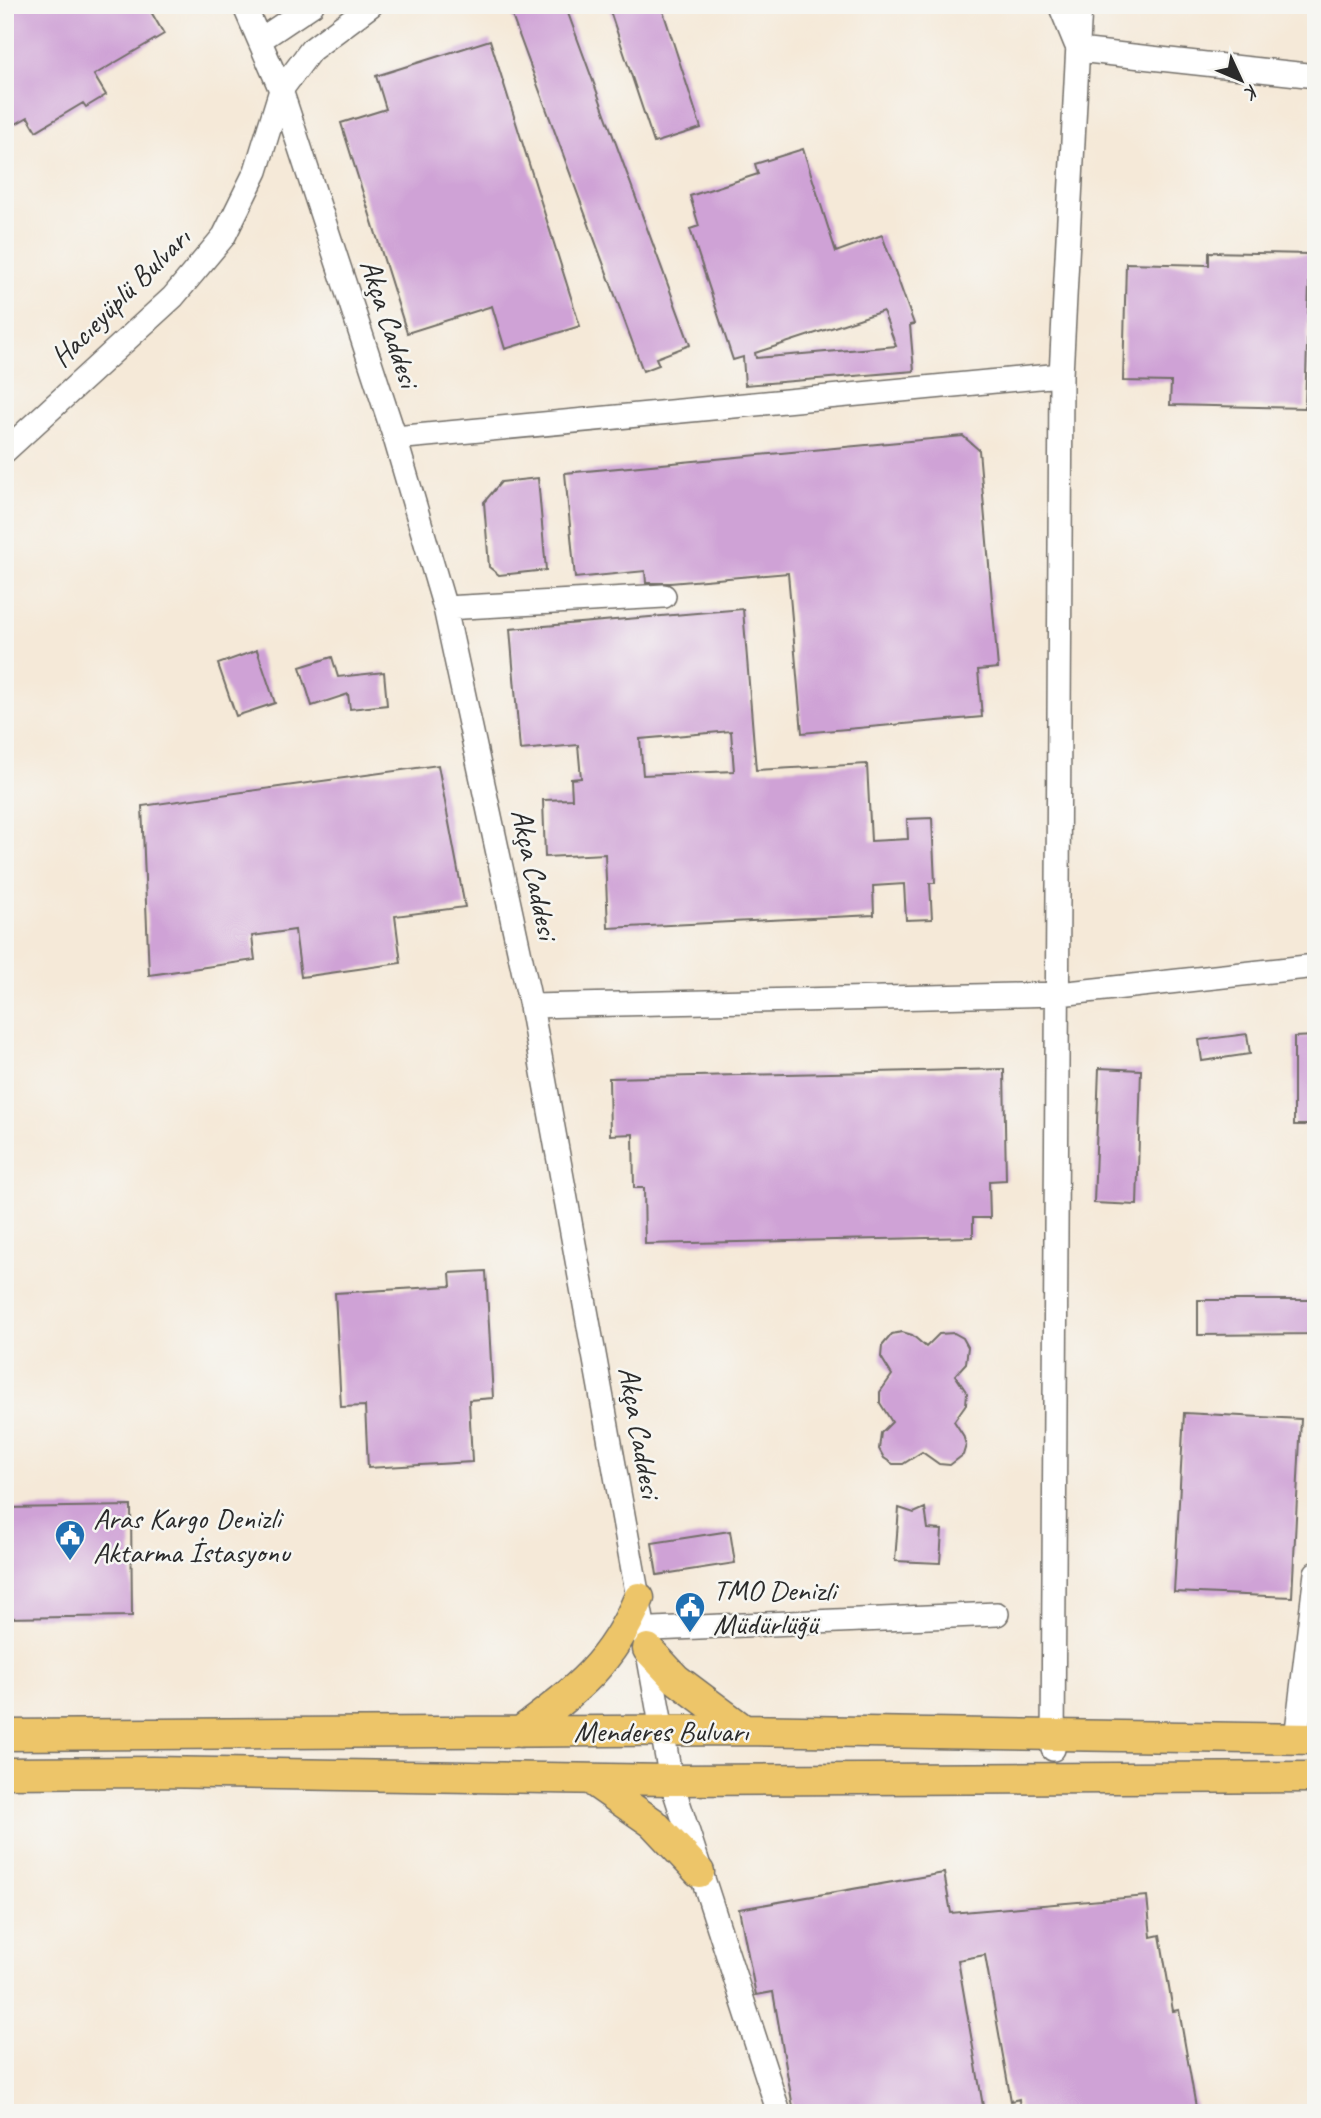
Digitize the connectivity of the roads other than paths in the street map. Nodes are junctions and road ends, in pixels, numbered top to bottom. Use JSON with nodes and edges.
{"nodes":[{"id":1,"x":244,"y":5,"type":"edge"},
{"id":2,"x":312,"y":5,"type":"edge"},
{"id":3,"x":371,"y":5,"type":"edge"},
{"id":4,"x":1060,"y":5,"type":"edge"},
{"id":5,"x":1080,"y":5,"type":"edge"},
{"id":6,"x":260,"y":40,"type":"junction"},
{"id":7,"x":1078,"y":50,"type":"junction"},
{"id":8,"x":1316,"y":76,"type":"edge"},
{"id":9,"x":281,"y":90,"type":"junction"},
{"id":10,"x":1062,"y":375,"type":"junction"},
{"id":11,"x":395,"y":438,"type":"junction"},
{"id":12,"x":5,"y":451,"type":"edge"},
{"id":13,"x":664,"y":596,"type":"dead end"},
{"id":14,"x":445,"y":608,"type":"junction"},
{"id":15,"x":1316,"y":966,"type":"edge"},
{"id":16,"x":1059,"y":994,"type":"junction"},
{"id":17,"x":531,"y":1006,"type":"junction"},
{"id":18,"x":1316,"y":1573,"type":"edge"},
{"id":19,"x":639,"y":1598,"type":"joint"},
{"id":20,"x":997,"y":1614,"type":"dead end"},
{"id":21,"x":639,"y":1636,"type":"junction"},
{"id":22,"x":744,"y":1730,"type":"junction"},
{"id":23,"x":520,"y":1732,"type":"junction"},
{"id":24,"x":5,"y":1735,"type":"edge"},
{"id":25,"x":1306,"y":1739,"type":"edge"},
{"id":26,"x":1053,"y":1742,"type":"junction"},
{"id":27,"x":666,"y":1754,"type":"junction"},
{"id":28,"x":153,"y":1772,"type":"junction"},
{"id":29,"x":5,"y":1773,"type":"edge"},
{"id":30,"x":1316,"y":1777,"type":"edge"},
{"id":31,"x":590,"y":1779,"type":"junction"},
{"id":32,"x":699,"y":1872,"type":"junction"},
{"id":33,"x":779,"y":2113,"type":"edge"}],
"edges":[{"from":1,"to":6,"type":"street","name":"Akça Caddesi"},
{"from":2,"to":6,"type":"street"},
{"from":3,"to":9,"type":"street","name":"Hacıeyüplü Bulvarı"},
{"from":4,"to":7,"type":"street"},
{"from":5,"to":7,"type":"street"},
{"from":6,"to":9,"type":"street","name":"Akça Caddesi"},
{"from":7,"to":8,"type":"street"},
{"from":7,"to":10,"type":"street"},
{"from":9,"to":11,"type":"street","name":"Akça Caddesi"},
{"from":9,"to":12,"type":"street","name":"Hacıeyüplü Bulvarı"},
{"from":10,"to":11,"type":"street"},
{"from":10,"to":16,"type":"street"},
{"from":11,"to":14,"type":"street","name":"Akça Caddesi"},
{"from":13,"to":14,"type":"street"},
{"from":14,"to":17,"type":"street","name":"Akça Caddesi"},
{"from":15,"to":16,"type":"street"},
{"from":16,"to":17,"type":"street"},
{"from":16,"to":26,"type":"street"},
{"from":17,"to":19,"type":"street","name":"Akça Caddesi"},
{"from":18,"to":25,"type":"street"},
{"from":19,"to":21,"type":"main road"},
{"from":20,"to":21,"type":"street"},
{"from":21,"to":22,"type":"main road"},
{"from":21,"to":23,"type":"main road"},
{"from":21,"to":27,"type":"street"},
{"from":22,"to":26,"type":"main road","name":"Menderes Bulvarı"},
{"from":22,"to":27,"type":"main road","name":"Menderes Bulvarı"},
{"from":23,"to":24,"type":"main road","name":"Menderes Bulvarı"},
{"from":23,"to":27,"type":"main road","name":"Menderes Bulvarı"},
{"from":25,"to":26,"type":"main road","name":"Menderes Bulvarı"},
{"from":26,"to":27,"type":"main road"},
{"from":27,"to":28,"type":"main road"},
{"from":27,"to":30,"type":"main road","name":"Menderes Bulvarı"},
{"from":27,"to":31,"type":"main road","name":"Menderes Bulvarı"},
{"from":27,"to":32,"type":"street"},
{"from":28,"to":29,"type":"main road","name":"Menderes Bulvarı"},
{"from":28,"to":31,"type":"main road","name":"Menderes Bulvarı"},
{"from":31,"to":32,"type":"main road"},
{"from":32,"to":33,"type":"street"}]}
